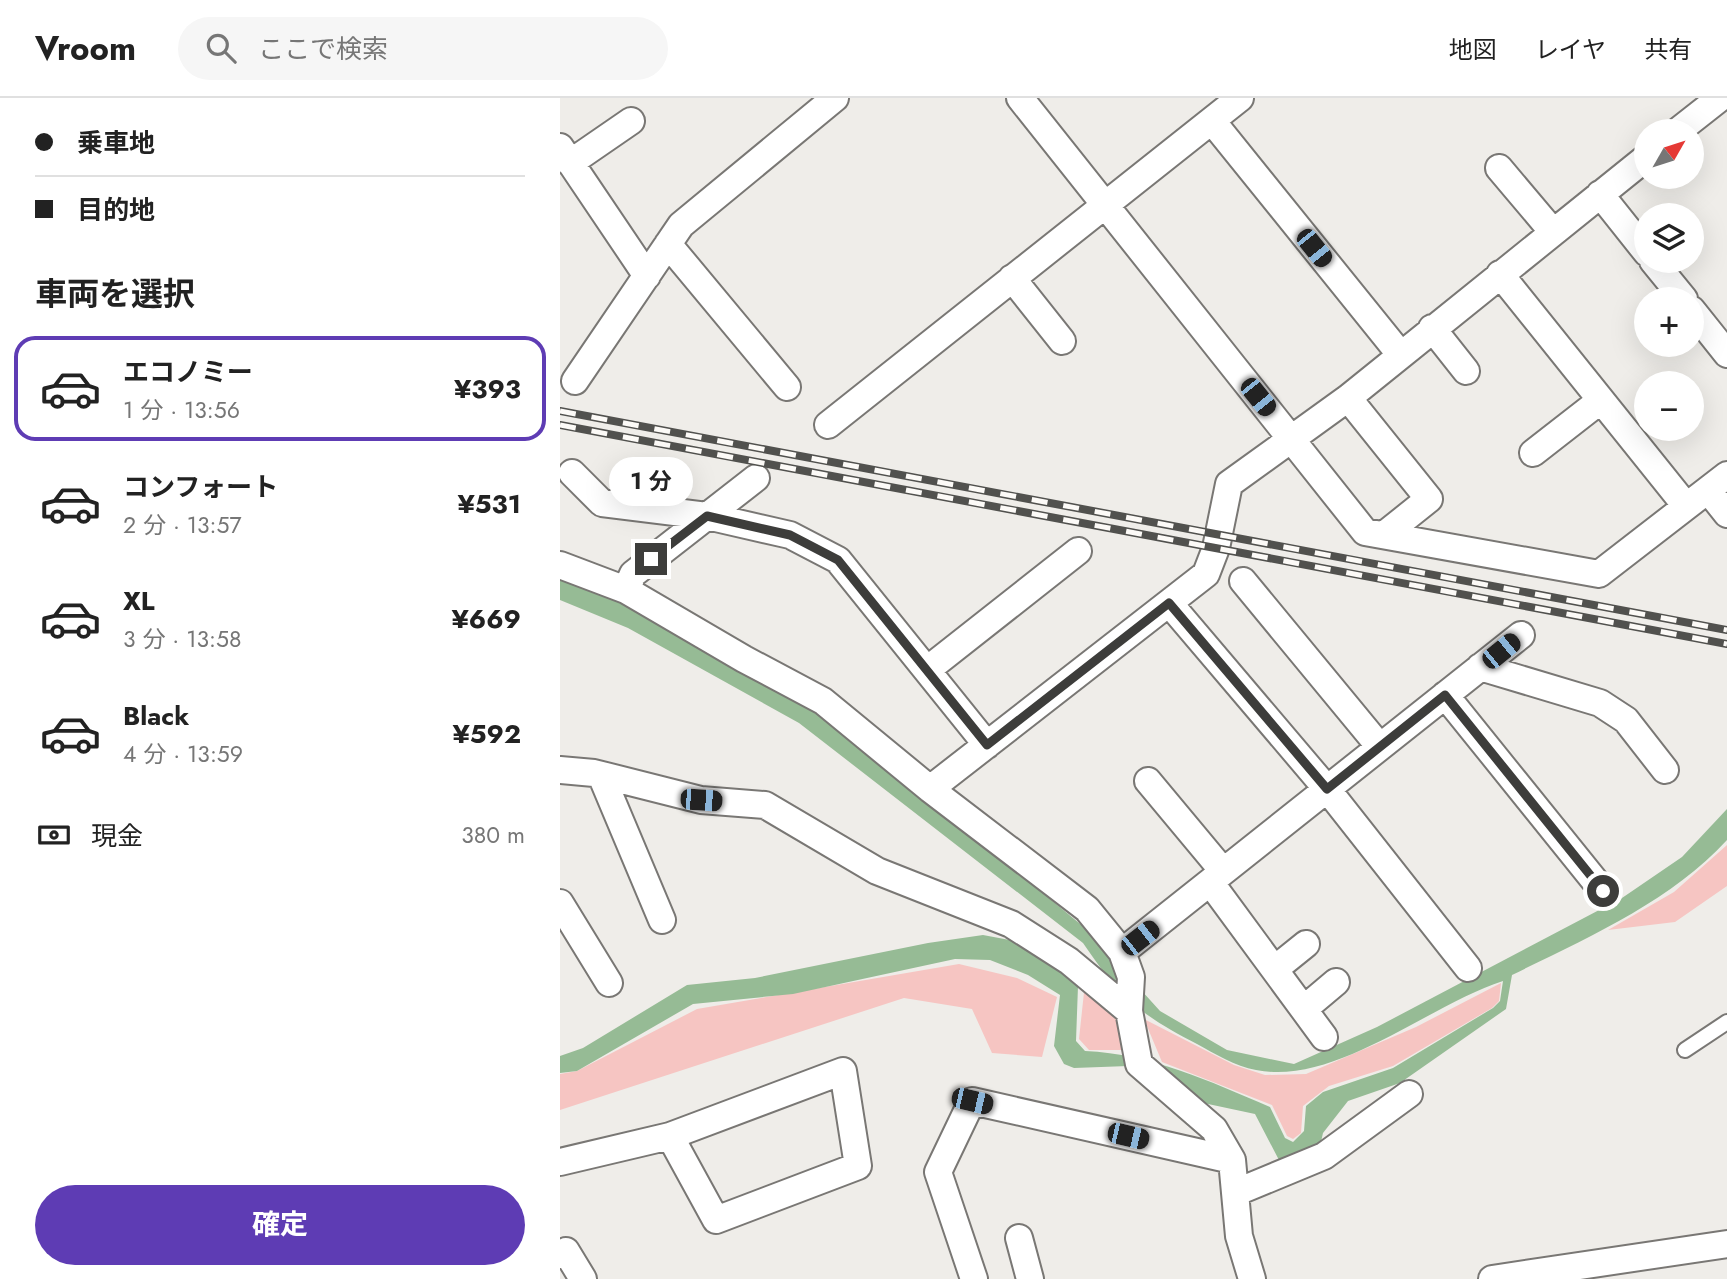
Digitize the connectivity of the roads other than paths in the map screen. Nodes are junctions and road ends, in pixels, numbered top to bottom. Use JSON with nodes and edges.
{"nodes":[{"id":1,"x":835,"y":98,"type":"edge"},
{"id":2,"x":1240,"y":98,"type":"edge"},
{"id":3,"x":1720,"y":98,"type":"edge"},
{"id":4,"x":1032,"y":102,"type":"edge"},
{"id":5,"x":1693,"y":119,"type":"edge"},
{"id":6,"x":631,"y":121,"type":"dead end"},
{"id":7,"x":1212,"y":121,"type":"junction"},
{"id":8,"x":565,"y":155,"type":"edge"},
{"id":9,"x":1634,"y":167,"type":"edge"},
{"id":10,"x":1499,"y":168,"type":"dead end"},
{"id":11,"x":1600,"y":194,"type":"junction"},
{"id":12,"x":1105,"y":205,"type":"junction"},
{"id":13,"x":1553,"y":232,"type":"junction"},
{"id":14,"x":1634,"y":237,"type":"edge"},
{"id":15,"x":668,"y":244,"type":"junction"},
{"id":16,"x":1663,"y":273,"type":"edge"},
{"id":17,"x":1500,"y":274,"type":"junction"},
{"id":18,"x":647,"y":276,"type":"junction"},
{"id":19,"x":1012,"y":278,"type":"junction"},
{"id":20,"x":1674,"y":287,"type":"edge"},
{"id":21,"x":1704,"y":325,"type":"edge"},
{"id":22,"x":1432,"y":328,"type":"junction"},
{"id":23,"x":1062,"y":341,"type":"dead end"},
{"id":24,"x":1400,"y":354,"type":"junction"},
{"id":25,"x":1727,"y":354,"type":"edge"},
{"id":26,"x":1466,"y":371,"type":"dead end"},
{"id":27,"x":575,"y":381,"type":"dead end"},
{"id":28,"x":786,"y":387,"type":"dead end"},
{"id":29,"x":1348,"y":398,"type":"junction"},
{"id":30,"x":1601,"y":400,"type":"junction"},
{"id":31,"x":828,"y":425,"type":"dead end"},
{"id":32,"x":1292,"y":439,"type":"junction"},
{"id":33,"x":1533,"y":453,"type":"dead end"},
{"id":34,"x":572,"y":473,"type":"dead end"},
{"id":35,"x":756,"y":478,"type":"dead end"},
{"id":36,"x":1717,"y":482,"type":"edge"},
{"id":37,"x":1686,"y":506,"type":"junction"},
{"id":38,"x":1727,"y":514,"type":"edge"},
{"id":39,"x":707,"y":516,"type":"junction"},
{"id":40,"x":1384,"y":535,"type":"junction"},
{"id":41,"x":1078,"y":551,"type":"dead end"},
{"id":42,"x":560,"y":565,"type":"edge"},
{"id":43,"x":1243,"y":581,"type":"dead end"},
{"id":44,"x":626,"y":590,"type":"junction"},
{"id":45,"x":1169,"y":603,"type":"junction"},
{"id":46,"x":1521,"y":635,"type":"dead end"},
{"id":47,"x":1480,"y":667,"type":"junction"},
{"id":48,"x":927,"y":670,"type":"junction"},
{"id":49,"x":1445,"y":695,"type":"junction"},
{"id":50,"x":987,"y":745,"type":"junction"},
{"id":51,"x":1380,"y":747,"type":"junction"},
{"id":52,"x":560,"y":770,"type":"edge"},
{"id":53,"x":1665,"y":770,"type":"dead end"},
{"id":54,"x":601,"y":775,"type":"junction"},
{"id":55,"x":1148,"y":781,"type":"dead end"},
{"id":56,"x":930,"y":789,"type":"junction"},
{"id":57,"x":1327,"y":789,"type":"junction"},
{"id":58,"x":1217,"y":876,"type":"junction"},
{"id":59,"x":1603,"y":891,"type":"dead end"},
{"id":60,"x":560,"y":903,"type":"edge"},
{"id":61,"x":662,"y":920,"type":"dead end"},
{"id":62,"x":1306,"y":944,"type":"dead end"},
{"id":63,"x":1122,"y":952,"type":"junction"},
{"id":64,"x":1468,"y":968,"type":"dead end"},
{"id":65,"x":1275,"y":970,"type":"junction"},
{"id":66,"x":1336,"y":982,"type":"dead end"},
{"id":67,"x":609,"y":983,"type":"dead end"},
{"id":68,"x":1304,"y":1009,"type":"junction"},
{"id":69,"x":1129,"y":1011,"type":"junction"},
{"id":70,"x":1727,"y":1022,"type":"edge"},
{"id":71,"x":1324,"y":1037,"type":"dead end"},
{"id":72,"x":1685,"y":1050,"type":"dead end"},
{"id":73,"x":1409,"y":1094,"type":"dead end"},
{"id":74,"x":670,"y":1136,"type":"junction"},
{"id":75,"x":1232,"y":1160,"type":"junction"},
{"id":76,"x":560,"y":1162,"type":"edge"},
{"id":77,"x":1237,"y":1192,"type":"junction"},
{"id":78,"x":1019,"y":1238,"type":"dead end"},
{"id":79,"x":1727,"y":1244,"type":"edge"},
{"id":80,"x":560,"y":1255,"type":"edge"},
{"id":81,"x":583,"y":1279,"type":"edge"},
{"id":82,"x":974,"y":1279,"type":"edge"},
{"id":83,"x":1030,"y":1279,"type":"edge"},
{"id":84,"x":1252,"y":1279,"type":"edge"},
{"id":85,"x":1492,"y":1279,"type":"edge"}],
"edges":[{"from":1,"to":15,"type":"street"},
{"from":2,"to":7,"type":"street"},
{"from":3,"to":5,"type":"street"},
{"from":4,"to":12,"type":"street"},
{"from":6,"to":8,"type":"street"},
{"from":7,"to":12,"type":"street"},
{"from":7,"to":24,"type":"street"},
{"from":8,"to":18,"type":"street"},
{"from":9,"to":11,"type":"street"},
{"from":10,"to":13,"type":"street"},
{"from":11,"to":13,"type":"street"},
{"from":11,"to":14,"type":"street"},
{"from":12,"to":19,"type":"street"},
{"from":12,"to":32,"type":"street"},
{"from":13,"to":17,"type":"street"},
{"from":15,"to":18,"type":"street"},
{"from":15,"to":28,"type":"street"},
{"from":16,"to":20,"type":"street"},
{"from":17,"to":22,"type":"street"},
{"from":17,"to":30,"type":"street"},
{"from":18,"to":27,"type":"street"},
{"from":19,"to":23,"type":"street"},
{"from":19,"to":31,"type":"street"},
{"from":21,"to":25,"type":"street"},
{"from":22,"to":24,"type":"street"},
{"from":22,"to":26,"type":"street"},
{"from":24,"to":29,"type":"street"},
{"from":29,"to":32,"type":"street"},
{"from":29,"to":40,"type":"street"},
{"from":30,"to":33,"type":"street"},
{"from":30,"to":37,"type":"street"},
{"from":32,"to":40,"type":"street"},
{"from":32,"to":45,"type":"street"},
{"from":34,"to":39,"type":"street"},
{"from":35,"to":39,"type":"street"},
{"from":36,"to":37,"type":"street"},
{"from":36,"to":38,"type":"street"},
{"from":37,"to":40,"type":"street"},
{"from":39,"to":44,"type":"street"},
{"from":39,"to":48,"type":"street"},
{"from":41,"to":48,"type":"street"},
{"from":42,"to":44,"type":"street"},
{"from":43,"to":51,"type":"street"},
{"from":44,"to":56,"type":"street"},
{"from":45,"to":50,"type":"street"},
{"from":45,"to":57,"type":"street"},
{"from":46,"to":47,"type":"street"},
{"from":47,"to":49,"type":"street"},
{"from":47,"to":53,"type":"street"},
{"from":48,"to":50,"type":"street"},
{"from":49,"to":51,"type":"street"},
{"from":49,"to":59,"type":"street"},
{"from":50,"to":56,"type":"street"},
{"from":51,"to":57,"type":"street"},
{"from":52,"to":54,"type":"street"},
{"from":54,"to":61,"type":"street"},
{"from":54,"to":69,"type":"street"},
{"from":55,"to":58,"type":"street"},
{"from":56,"to":63,"type":"street"},
{"from":57,"to":58,"type":"street"},
{"from":57,"to":64,"type":"street"},
{"from":58,"to":63,"type":"street"},
{"from":58,"to":65,"type":"street"},
{"from":60,"to":67,"type":"street"},
{"from":62,"to":65,"type":"street"},
{"from":63,"to":69,"type":"street"},
{"from":65,"to":68,"type":"street"},
{"from":66,"to":68,"type":"street"},
{"from":68,"to":71,"type":"street"},
{"from":69,"to":75,"type":"street"},
{"from":70,"to":72,"type":"lane"},
{"from":73,"to":77,"type":"street"},
{"from":74,"to":74,"type":"street"},
{"from":74,"to":76,"type":"street"},
{"from":75,"to":77,"type":"street"},
{"from":75,"to":82,"type":"street"},
{"from":77,"to":84,"type":"street"},
{"from":78,"to":83,"type":"street"},
{"from":79,"to":85,"type":"street"},
{"from":80,"to":81,"type":"street"}]}
